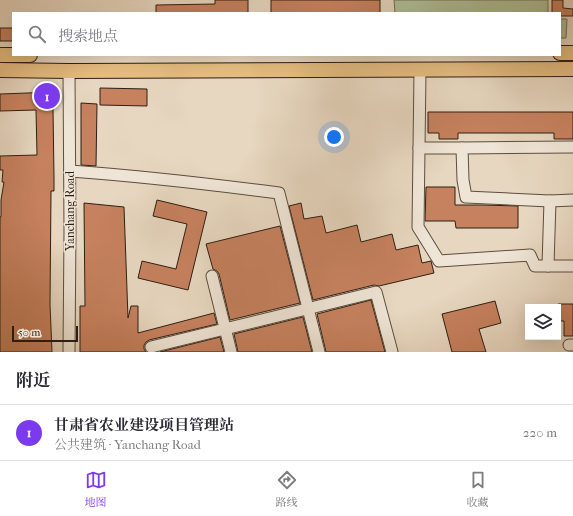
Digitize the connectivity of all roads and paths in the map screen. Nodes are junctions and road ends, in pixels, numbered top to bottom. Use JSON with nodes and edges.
{"nodes":[{"id":1,"x":561,"y":53,"type":"edge"},
{"id":2,"x":573,"y":53,"type":"edge"},
{"id":3,"x":0,"y":55,"type":"edge"},
{"id":4,"x":12,"y":55,"type":"edge"},
{"id":5,"x":573,"y":69,"type":"edge"},
{"id":6,"x":0,"y":70,"type":"edge"},
{"id":7,"x":68,"y":70,"type":"junction"},
{"id":8,"x":420,"y":70,"type":"junction"},
{"id":9,"x":573,"y":147,"type":"edge"},
{"id":10,"x":419,"y":148,"type":"junction"},
{"id":11,"x":462,"y":148,"type":"junction"},
{"id":12,"x":70,"y":171,"type":"junction"},
{"id":13,"x":573,"y":200,"type":"edge"},
{"id":14,"x":550,"y":201,"type":"junction"},
{"id":15,"x":548,"y":266,"type":"junction"},
{"id":16,"x":573,"y":266,"type":"edge"},
{"id":17,"x":212,"y":276,"type":"dead end"},
{"id":18,"x":308,"y":308,"type":"junction"},
{"id":19,"x":225,"y":329,"type":"junction"},
{"id":20,"x":152,"y":347,"type":"dead end"},
{"id":21,"x":69,"y":352,"type":"edge"},
{"id":22,"x":231,"y":352,"type":"edge"},
{"id":23,"x":319,"y":352,"type":"edge"},
{"id":24,"x":392,"y":352,"type":"edge"}],
"edges":[{"from":1,"to":2,"type":"main road"},
{"from":3,"to":4,"type":"main road"},
{"from":5,"to":8,"type":"main road"},
{"from":6,"to":7,"type":"main road"},
{"from":7,"to":8,"type":"main road"},
{"from":7,"to":12,"type":"street","name":"Yanchang Road"},
{"from":8,"to":10,"type":"street"},
{"from":9,"to":11,"type":"street"},
{"from":10,"to":11,"type":"street"},
{"from":10,"to":15,"type":"street"},
{"from":11,"to":14,"type":"street"},
{"from":12,"to":18,"type":"street"},
{"from":12,"to":21,"type":"street","name":"Yanchang Road"},
{"from":13,"to":14,"type":"street"},
{"from":14,"to":15,"type":"street"},
{"from":15,"to":16,"type":"street"},
{"from":17,"to":19,"type":"street"},
{"from":18,"to":19,"type":"street"},
{"from":18,"to":23,"type":"street"},
{"from":18,"to":24,"type":"street"},
{"from":19,"to":20,"type":"street"},
{"from":19,"to":22,"type":"street"}]}
